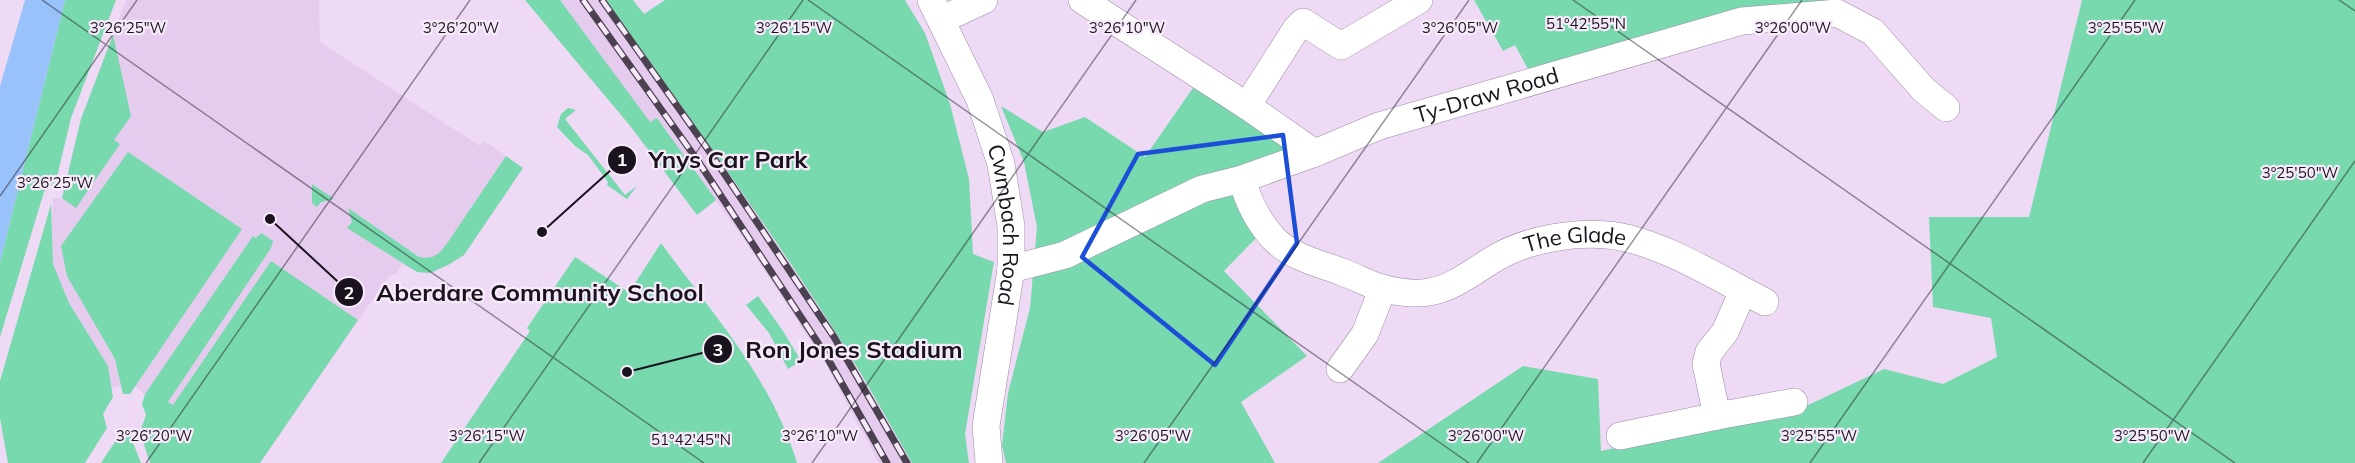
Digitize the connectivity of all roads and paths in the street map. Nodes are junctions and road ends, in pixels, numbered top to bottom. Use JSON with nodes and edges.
{"nodes":[{"id":1,"x":984,"y":0,"type":"edge"},
{"id":2,"x":1082,"y":0,"type":"edge"},
{"id":3,"x":1419,"y":0,"type":"edge"},
{"id":4,"x":1113,"y":8,"type":"edge"},
{"id":5,"x":936,"y":10,"type":"edge"},
{"id":6,"x":1247,"y":106,"type":"junction"},
{"id":7,"x":1946,"y":108,"type":"dead end"},
{"id":8,"x":1315,"y":153,"type":"junction"},
{"id":9,"x":1242,"y":179,"type":"junction"},
{"id":10,"x":1011,"y":269,"type":"junction"},
{"id":11,"x":1383,"y":288,"type":"junction"},
{"id":12,"x":1340,"y":369,"type":"dead end"},
{"id":13,"x":1794,"y":402,"type":"dead end"},
{"id":14,"x":1717,"y":416,"type":"junction"},
{"id":15,"x":1620,"y":436,"type":"dead end"},
{"id":16,"x":989,"y":463,"type":"edge"}],
"edges":[{"from":1,"to":5,"type":"street"},
{"from":2,"to":4,"type":"street"},
{"from":3,"to":6,"type":"street"},
{"from":4,"to":6,"type":"street"},
{"from":5,"to":10,"type":"street","name":"Cwmbach Road"},
{"from":6,"to":8,"type":"street"},
{"from":7,"to":8,"type":"street","name":"Ty-Draw Road"},
{"from":8,"to":9,"type":"street","name":"Ty-Draw Road"},
{"from":9,"to":10,"type":"street","name":"Ty-Draw Road"},
{"from":9,"to":11,"type":"street","name":"The Glade"},
{"from":10,"to":16,"type":"street","name":"Cwmbach Road"},
{"from":11,"to":12,"type":"street"},
{"from":11,"to":14,"type":"street","name":"The Glade"},
{"from":13,"to":14,"type":"street"},
{"from":14,"to":15,"type":"street"}]}
